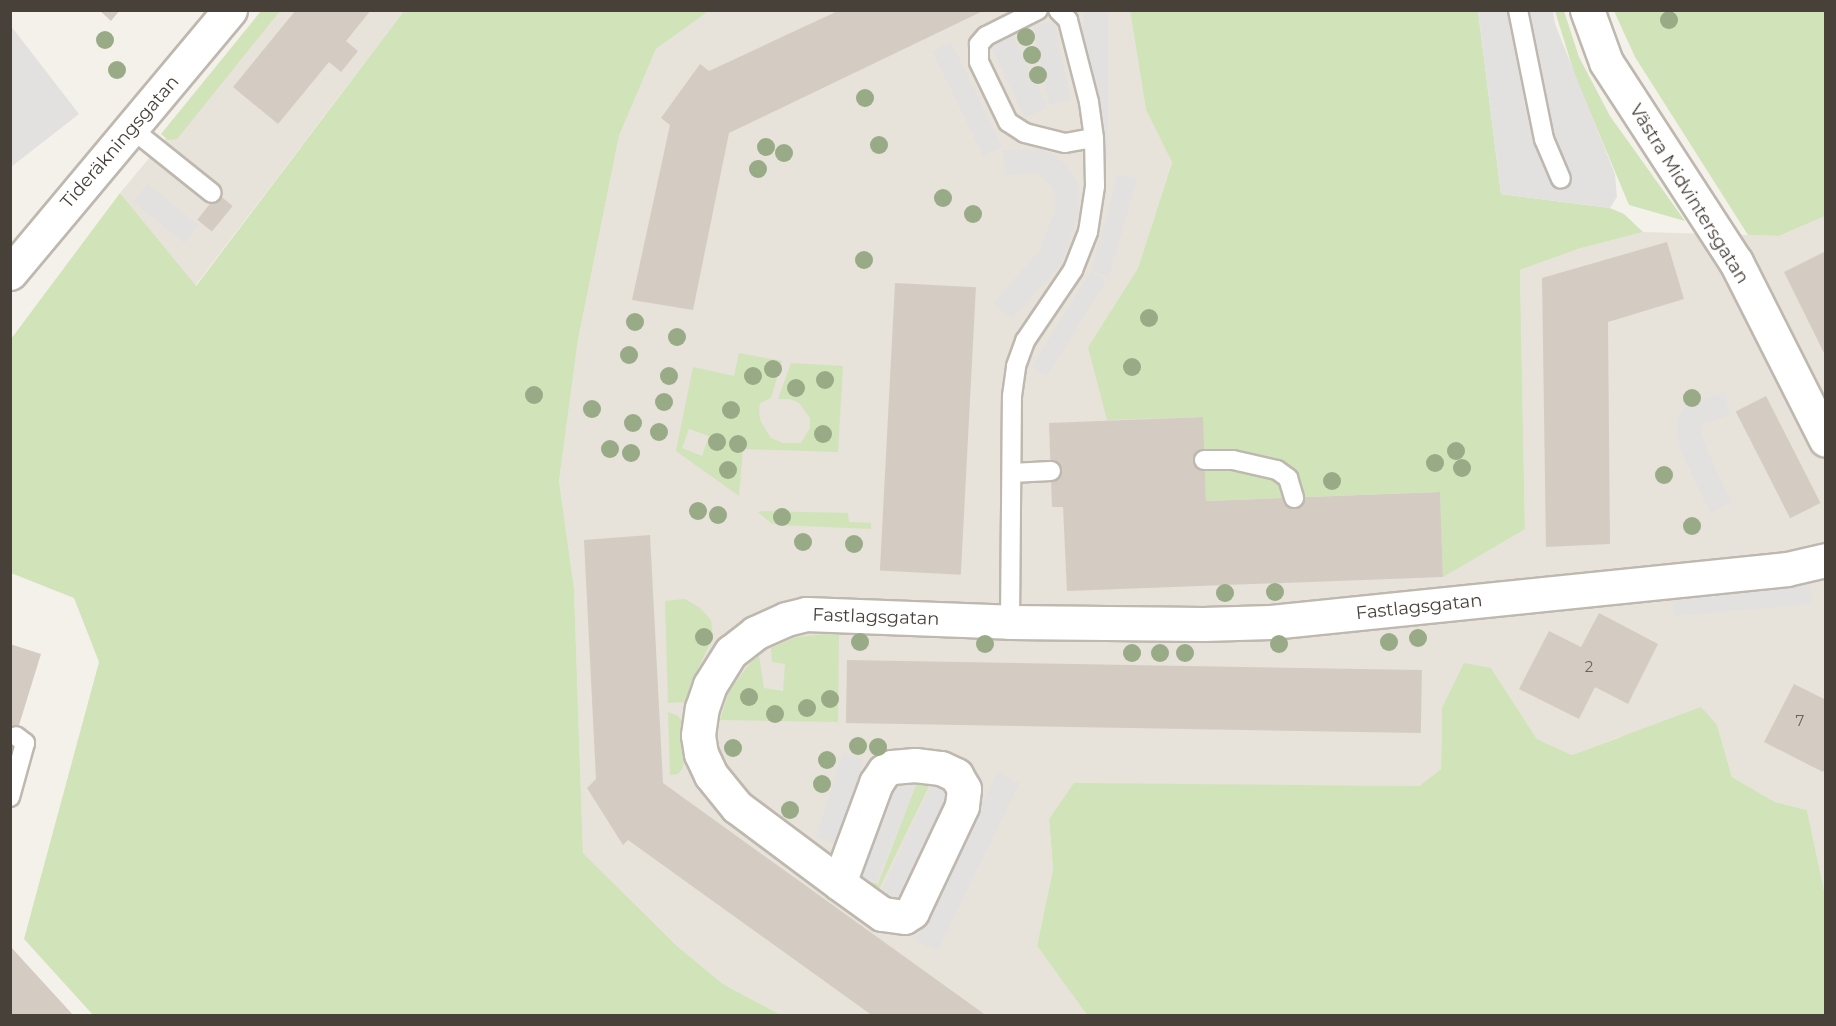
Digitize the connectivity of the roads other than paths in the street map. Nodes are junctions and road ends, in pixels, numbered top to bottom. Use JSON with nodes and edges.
{"nodes":[{"id":1,"x":230,"y":10,"type":"edge"},
{"id":2,"x":1038,"y":10,"type":"edge"},
{"id":3,"x":1058,"y":10,"type":"edge"},
{"id":4,"x":1518,"y":10,"type":"edge"},
{"id":5,"x":1587,"y":10,"type":"edge"},
{"id":6,"x":132,"y":129,"type":"junction"},
{"id":7,"x":1094,"y":138,"type":"junction"},
{"id":8,"x":1561,"y":179,"type":"dead end"},
{"id":9,"x":212,"y":193,"type":"dead end"},
{"id":10,"x":10,"y":273,"type":"edge"},
{"id":11,"x":1826,"y":440,"type":"edge"},
{"id":12,"x":1204,"y":460,"type":"dead end"},
{"id":13,"x":1051,"y":471,"type":"dead end"},
{"id":14,"x":1012,"y":473,"type":"junction"},
{"id":15,"x":1294,"y":498,"type":"dead end"},
{"id":16,"x":1826,"y":560,"type":"edge"},
{"id":17,"x":1010,"y":622,"type":"junction"},
{"id":18,"x":16,"y":736,"type":"dead end"},
{"id":19,"x":10,"y":797,"type":"edge"},
{"id":20,"x":839,"y":883,"type":"junction"}],
"edges":[{"from":1,"to":6,"type":"street","name":"Tideräkningsgatan"},
{"from":2,"to":7,"type":"lane"},
{"from":3,"to":7,"type":"lane"},
{"from":4,"to":8,"type":"lane"},
{"from":5,"to":11,"type":"street","name":"Västra Midvintersgatan"},
{"from":6,"to":9,"type":"lane"},
{"from":6,"to":10,"type":"street","name":"Tideräkningsgatan"},
{"from":7,"to":14,"type":"lane"},
{"from":12,"to":15,"type":"lane"},
{"from":13,"to":14,"type":"lane"},
{"from":14,"to":17,"type":"lane"},
{"from":16,"to":17,"type":"street","name":"Fastlagsgatan"},
{"from":17,"to":20,"type":"street","name":"Fastlagsgatan"},
{"from":18,"to":19,"type":"lane"},
{"from":20,"to":20,"type":"street","name":"Fastlagsgatan"}]}
